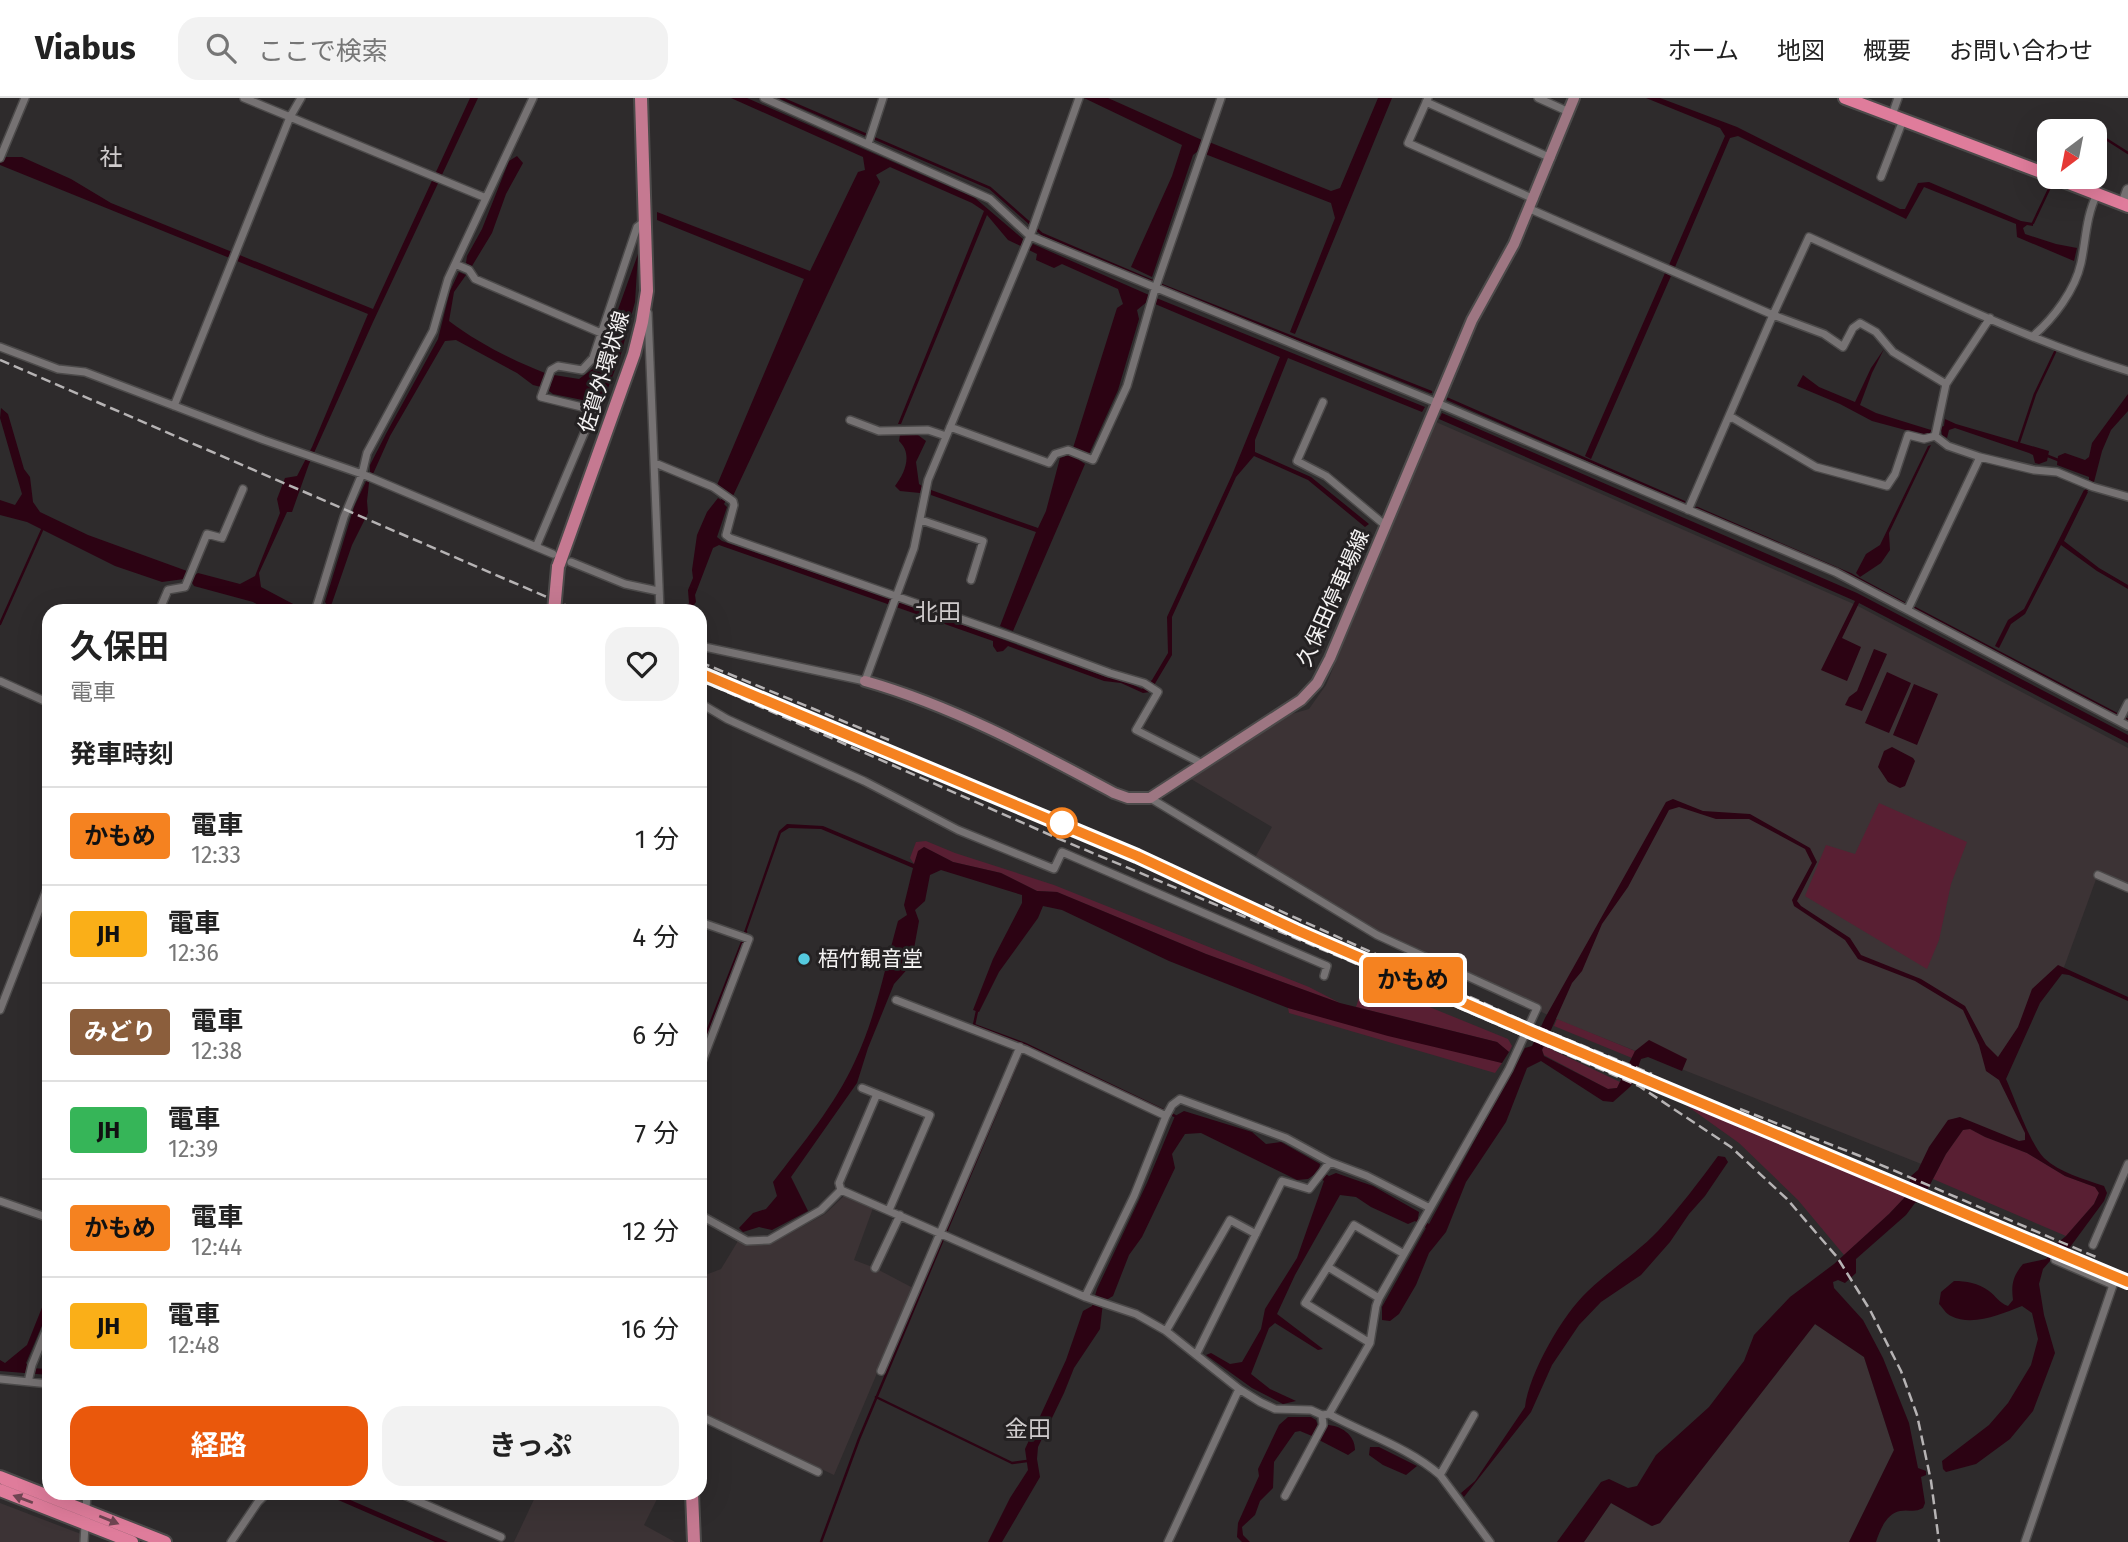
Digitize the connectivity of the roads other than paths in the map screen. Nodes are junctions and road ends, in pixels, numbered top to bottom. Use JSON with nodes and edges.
{"nodes":[{"id":1,"x":25,"y":98,"type":"edge"},
{"id":2,"x":244,"y":98,"type":"edge"},
{"id":3,"x":301,"y":98,"type":"edge"},
{"id":4,"x":533,"y":98,"type":"edge"},
{"id":5,"x":641,"y":98,"type":"edge"},
{"id":6,"x":764,"y":98,"type":"edge"},
{"id":7,"x":883,"y":98,"type":"edge"},
{"id":8,"x":1079,"y":98,"type":"edge"},
{"id":9,"x":1221,"y":98,"type":"edge"},
{"id":10,"x":1538,"y":98,"type":"edge"},
{"id":11,"x":1574,"y":98,"type":"edge"},
{"id":12,"x":1845,"y":98,"type":"edge"},
{"id":13,"x":1898,"y":98,"type":"edge"},
{"id":14,"x":1427,"y":100,"type":"edge"},
{"id":15,"x":1569,"y":112,"type":"junction"},
{"id":16,"x":290,"y":117,"type":"junction"},
{"id":17,"x":1898,"y":117,"type":"junction"},
{"id":18,"x":870,"y":139,"type":"junction"},
{"id":19,"x":0,"y":157,"type":"edge"},
{"id":20,"x":1551,"y":158,"type":"junction"},
{"id":21,"x":2037,"y":171,"type":"edge"},
{"id":22,"x":1881,"y":177,"type":"dead end"},
{"id":23,"x":2084,"y":189,"type":"edge"},
{"id":24,"x":2128,"y":190,"type":"edge"},
{"id":25,"x":2097,"y":194,"type":"junction"},
{"id":26,"x":486,"y":198,"type":"junction"},
{"id":27,"x":1532,"y":204,"type":"junction"},
{"id":28,"x":2125,"y":205,"type":"edge"},
{"id":29,"x":645,"y":221,"type":"junction"},
{"id":30,"x":1031,"y":233,"type":"junction"},
{"id":31,"x":462,"y":267,"type":"junction"},
{"id":32,"x":647,"y":291,"type":"junction"},
{"id":33,"x":1154,"y":291,"type":"junction"},
{"id":34,"x":1773,"y":315,"type":"junction"},
{"id":35,"x":1990,"y":318,"type":"junction"},
{"id":36,"x":601,"y":333,"type":"junction"},
{"id":37,"x":2033,"y":336,"type":"junction"},
{"id":38,"x":0,"y":346,"type":"edge"},
{"id":39,"x":2128,"y":371,"type":"edge"},
{"id":40,"x":1946,"y":384,"type":"junction"},
{"id":41,"x":1323,"y":402,"type":"dead end"},
{"id":42,"x":1437,"y":403,"type":"junction"},
{"id":43,"x":174,"y":405,"type":"junction"},
{"id":44,"x":1728,"y":419,"type":"junction"},
{"id":45,"x":850,"y":420,"type":"dead end"},
{"id":46,"x":950,"y":427,"type":"junction"},
{"id":47,"x":946,"y":436,"type":"junction"},
{"id":48,"x":1935,"y":436,"type":"junction"},
{"id":49,"x":1980,"y":457,"type":"junction"},
{"id":50,"x":655,"y":463,"type":"junction"},
{"id":51,"x":368,"y":476,"type":"junction"},
{"id":52,"x":243,"y":489,"type":"dead end"},
{"id":53,"x":2128,"y":497,"type":"edge"},
{"id":54,"x":1688,"y":510,"type":"junction"},
{"id":55,"x":921,"y":520,"type":"junction"},
{"id":56,"x":1386,"y":526,"type":"junction"},
{"id":57,"x":536,"y":547,"type":"junction"},
{"id":58,"x":553,"y":554,"type":"dead end"},
{"id":59,"x":571,"y":562,"type":"dead end"},
{"id":60,"x":971,"y":580,"type":"dead end"},
{"id":61,"x":658,"y":591,"type":"junction"},
{"id":62,"x":895,"y":596,"type":"junction"},
{"id":63,"x":162,"y":604,"type":"edge"},
{"id":64,"x":317,"y":604,"type":"edge"},
{"id":65,"x":555,"y":604,"type":"edge"},
{"id":66,"x":659,"y":604,"type":"edge"},
{"id":67,"x":1908,"y":609,"type":"junction"},
{"id":68,"x":707,"y":647,"type":"edge"},
{"id":69,"x":0,"y":681,"type":"edge"},
{"id":70,"x":865,"y":681,"type":"junction"},
{"id":71,"x":42,"y":700,"type":"edge"},
{"id":72,"x":2128,"y":704,"type":"edge"},
{"id":73,"x":707,"y":707,"type":"edge"},
{"id":74,"x":2121,"y":717,"type":"junction"},
{"id":75,"x":2128,"y":726,"type":"edge"},
{"id":76,"x":1203,"y":764,"type":"junction"},
{"id":77,"x":1150,"y":798,"type":"junction"},
{"id":78,"x":2098,"y":875,"type":"dead end"},
{"id":79,"x":2128,"y":888,"type":"edge"},
{"id":80,"x":42,"y":902,"type":"edge"},
{"id":81,"x":707,"y":924,"type":"edge"},
{"id":82,"x":1324,"y":976,"type":"dead end"},
{"id":83,"x":896,"y":1000,"type":"dead end"},
{"id":84,"x":0,"y":1010,"type":"edge"},
{"id":85,"x":707,"y":1049,"type":"edge"},
{"id":86,"x":1023,"y":1049,"type":"junction"},
{"id":87,"x":862,"y":1088,"type":"dead end"},
{"id":88,"x":877,"y":1094,"type":"junction"},
{"id":89,"x":1168,"y":1113,"type":"junction"},
{"id":90,"x":1330,"y":1162,"type":"junction"},
{"id":91,"x":2128,"y":1164,"type":"edge"},
{"id":92,"x":841,"y":1190,"type":"junction"},
{"id":93,"x":0,"y":1201,"type":"edge"},
{"id":94,"x":1430,"y":1208,"type":"junction"},
{"id":95,"x":888,"y":1210,"type":"junction"},
{"id":96,"x":900,"y":1215,"type":"junction"},
{"id":97,"x":42,"y":1216,"type":"edge"},
{"id":98,"x":707,"y":1219,"type":"edge"},
{"id":99,"x":939,"y":1233,"type":"junction"},
{"id":100,"x":1256,"y":1234,"type":"junction"},
{"id":101,"x":2093,"y":1245,"type":"dead end"},
{"id":102,"x":1404,"y":1254,"type":"junction"},
{"id":103,"x":2054,"y":1259,"type":"dead end"},
{"id":104,"x":1328,"y":1267,"type":"junction"},
{"id":105,"x":874,"y":1268,"type":"dead end"},
{"id":106,"x":1088,"y":1298,"type":"junction"},
{"id":107,"x":1379,"y":1298,"type":"junction"},
{"id":108,"x":1166,"y":1331,"type":"junction"},
{"id":109,"x":42,"y":1341,"type":"edge"},
{"id":110,"x":1370,"y":1343,"type":"junction"},
{"id":111,"x":1196,"y":1355,"type":"junction"},
{"id":112,"x":881,"y":1371,"type":"dead end"},
{"id":113,"x":0,"y":1379,"type":"edge"},
{"id":114,"x":29,"y":1379,"type":"junction"},
{"id":115,"x":42,"y":1382,"type":"edge"},
{"id":116,"x":1239,"y":1390,"type":"junction"},
{"id":117,"x":1325,"y":1414,"type":"junction"},
{"id":118,"x":1474,"y":1415,"type":"dead end"},
{"id":119,"x":707,"y":1419,"type":"edge"},
{"id":120,"x":818,"y":1472,"type":"dead end"},
{"id":121,"x":1440,"y":1475,"type":"junction"},
{"id":122,"x":0,"y":1477,"type":"edge"},
{"id":123,"x":0,"y":1490,"type":"edge"},
{"id":124,"x":1286,"y":1496,"type":"dead end"},
{"id":125,"x":42,"y":1497,"type":"edge"},
{"id":126,"x":49,"y":1500,"type":"edge"},
{"id":127,"x":87,"y":1500,"type":"edge"},
{"id":128,"x":260,"y":1500,"type":"edge"},
{"id":129,"x":415,"y":1500,"type":"edge"},
{"id":130,"x":692,"y":1500,"type":"edge"},
{"id":131,"x":86,"y":1517,"type":"junction"},
{"id":132,"x":501,"y":1537,"type":"dead end"},
{"id":133,"x":84,"y":1542,"type":"edge"},
{"id":134,"x":132,"y":1542,"type":"edge"},
{"id":135,"x":165,"y":1542,"type":"edge"},
{"id":136,"x":231,"y":1542,"type":"edge"},
{"id":137,"x":694,"y":1542,"type":"edge"},
{"id":138,"x":1168,"y":1542,"type":"edge"},
{"id":139,"x":1490,"y":1542,"type":"edge"},
{"id":140,"x":2025,"y":1542,"type":"edge"}],
"edges":[{"from":1,"to":19,"type":"street"},
{"from":2,"to":16,"type":"street"},
{"from":3,"to":16,"type":"street"},
{"from":4,"to":26,"type":"street"},
{"from":5,"to":29,"type":"main road","name":"佐賀外環状線"},
{"from":6,"to":18,"type":"street"},
{"from":7,"to":18,"type":"street"},
{"from":8,"to":30,"type":"street"},
{"from":9,"to":33,"type":"street"},
{"from":10,"to":15,"type":"street"},
{"from":11,"to":15,"type":"main road","name":"久保田停車場線"},
{"from":12,"to":17,"type":"highway"},
{"from":13,"to":17,"type":"street"},
{"from":14,"to":20,"type":"street"},
{"from":14,"to":27,"type":"street"},
{"from":15,"to":20,"type":"main road","name":"久保田停車場線"},
{"from":16,"to":26,"type":"street"},
{"from":16,"to":43,"type":"street"},
{"from":17,"to":21,"type":"highway"},
{"from":17,"to":22,"type":"street"},
{"from":18,"to":30,"type":"street"},
{"from":20,"to":27,"type":"main road","name":"久保田停車場線"},
{"from":23,"to":25,"type":"highway"},
{"from":24,"to":28,"type":"street"},
{"from":25,"to":28,"type":"highway"},
{"from":25,"to":37,"type":"street"},
{"from":26,"to":31,"type":"street"},
{"from":27,"to":34,"type":"street"},
{"from":27,"to":42,"type":"main road","name":"久保田停車場線"},
{"from":29,"to":32,"type":"main road","name":"佐賀外環状線"},
{"from":29,"to":36,"type":"street"},
{"from":30,"to":33,"type":"street"},
{"from":30,"to":46,"type":"street"},
{"from":31,"to":36,"type":"street"},
{"from":31,"to":51,"type":"street"},
{"from":32,"to":50,"type":"street"},
{"from":32,"to":65,"type":"main road","name":"佐賀外環状線","bridge":true},
{"from":33,"to":42,"type":"street"},
{"from":33,"to":46,"type":"street"},
{"from":34,"to":35,"type":"street"},
{"from":34,"to":40,"type":"street"},
{"from":34,"to":44,"type":"street"},
{"from":35,"to":37,"type":"street"},
{"from":35,"to":40,"type":"street"},
{"from":36,"to":57,"type":"street"},
{"from":37,"to":39,"type":"street"},
{"from":38,"to":43,"type":"street"},
{"from":40,"to":48,"type":"street"},
{"from":41,"to":56,"type":"street"},
{"from":42,"to":54,"type":"street"},
{"from":42,"to":56,"type":"main road","name":"久保田停車場線"},
{"from":43,"to":51,"type":"street"},
{"from":44,"to":48,"type":"street"},
{"from":44,"to":54,"type":"street"},
{"from":45,"to":47,"type":"street"},
{"from":46,"to":47,"type":"street"},
{"from":47,"to":55,"type":"street"},
{"from":48,"to":49,"type":"street"},
{"from":49,"to":53,"type":"street"},
{"from":49,"to":67,"type":"street"},
{"from":50,"to":61,"type":"street"},
{"from":50,"to":62,"type":"street"},
{"from":51,"to":57,"type":"street"},
{"from":51,"to":64,"type":"street"},
{"from":52,"to":63,"type":"street"},
{"from":54,"to":67,"type":"street"},
{"from":55,"to":60,"type":"street"},
{"from":55,"to":62,"type":"street"},
{"from":56,"to":76,"type":"main road","name":"久保田停車場線"},
{"from":57,"to":58,"type":"street"},
{"from":59,"to":61,"type":"street"},
{"from":61,"to":66,"type":"street"},
{"from":62,"to":70,"type":"street"},
{"from":62,"to":76,"type":"street"},
{"from":67,"to":74,"type":"street"},
{"from":68,"to":70,"type":"street"},
{"from":69,"to":71,"type":"street"},
{"from":70,"to":77,"type":"main road"},
{"from":72,"to":74,"type":"street"},
{"from":73,"to":82,"type":"street"},
{"from":74,"to":75,"type":"street"},
{"from":76,"to":77,"type":"main road","name":"久保田停車場線"},
{"from":77,"to":94,"type":"street"},
{"from":78,"to":79,"type":"street"},
{"from":80,"to":84,"type":"street"},
{"from":81,"to":85,"type":"street"},
{"from":83,"to":86,"type":"street"},
{"from":86,"to":89,"type":"street"},
{"from":86,"to":99,"type":"street"},
{"from":87,"to":88,"type":"street"},
{"from":88,"to":92,"type":"street"},
{"from":88,"to":95,"type":"street"},
{"from":89,"to":90,"type":"street"},
{"from":89,"to":106,"type":"street"},
{"from":90,"to":94,"type":"street"},
{"from":90,"to":100,"type":"street"},
{"from":91,"to":101,"type":"street"},
{"from":92,"to":95,"type":"street"},
{"from":92,"to":98,"type":"street"},
{"from":93,"to":97,"type":"street"},
{"from":94,"to":102,"type":"street"},
{"from":95,"to":96,"type":"street"},
{"from":96,"to":99,"type":"street"},
{"from":96,"to":105,"type":"street"},
{"from":99,"to":106,"type":"street"},
{"from":99,"to":112,"type":"street"},
{"from":100,"to":108,"type":"street"},
{"from":100,"to":111,"type":"street"},
{"from":102,"to":104,"type":"street"},
{"from":102,"to":107,"type":"street"},
{"from":103,"to":140,"type":"street"},
{"from":104,"to":107,"type":"street"},
{"from":104,"to":110,"type":"street"},
{"from":106,"to":108,"type":"street"},
{"from":107,"to":110,"type":"street"},
{"from":108,"to":111,"type":"street"},
{"from":109,"to":114,"type":"street"},
{"from":110,"to":117,"type":"street"},
{"from":111,"to":116,"type":"street"},
{"from":113,"to":114,"type":"street"},
{"from":114,"to":115,"type":"street"},
{"from":116,"to":117,"type":"street"},
{"from":116,"to":138,"type":"street"},
{"from":117,"to":121,"type":"street"},
{"from":117,"to":124,"type":"street"},
{"from":118,"to":121,"type":"street"},
{"from":119,"to":120,"type":"street"},
{"from":121,"to":139,"type":"street"},
{"from":122,"to":125,"type":"highway"},
{"from":131,"to":123,"type":"highway","one_way":true},
{"from":126,"to":131,"type":"highway"},
{"from":127,"to":131,"type":"street"},
{"from":128,"to":136,"type":"street"},
{"from":129,"to":132,"type":"street"},
{"from":130,"to":137,"type":"main road"},
{"from":131,"to":133,"type":"street"},
{"from":131,"to":134,"type":"highway"},
{"from":131,"to":135,"type":"highway","one_way":true}]}
